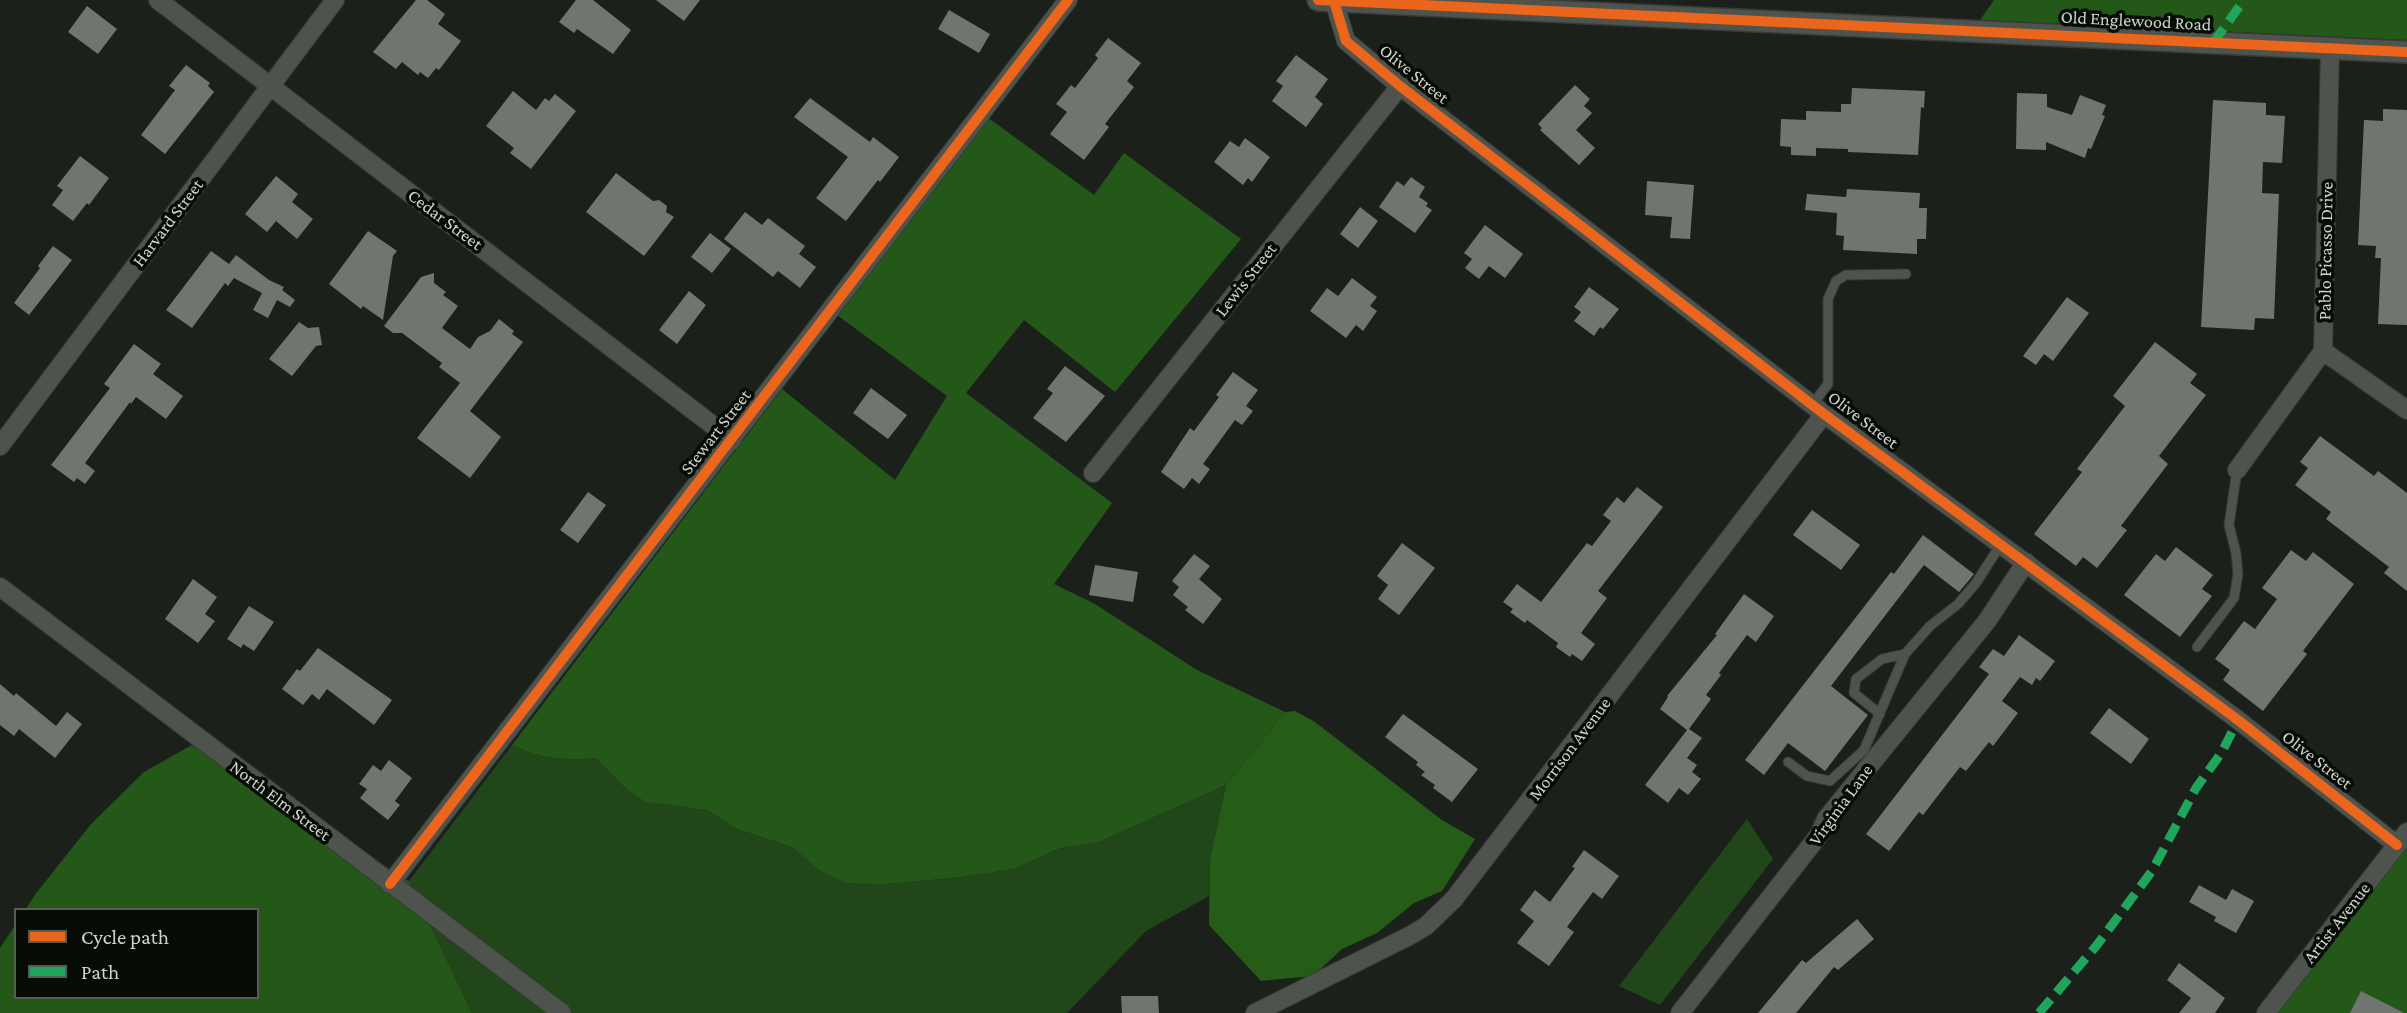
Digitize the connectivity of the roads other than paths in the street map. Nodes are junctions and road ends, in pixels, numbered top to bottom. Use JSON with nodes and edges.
{"nodes":[{"id":1,"x":158,"y":0,"type":"edge"},
{"id":2,"x":335,"y":0,"type":"edge"},
{"id":3,"x":1068,"y":0,"type":"edge"},
{"id":4,"x":1326,"y":1,"type":"edge"},
{"id":5,"x":1442,"y":2,"type":"edge"},
{"id":6,"x":2330,"y":48,"type":"junction"},
{"id":7,"x":2407,"y":52,"type":"edge"},
{"id":8,"x":1400,"y":86,"type":"junction"},
{"id":9,"x":270,"y":87,"type":"junction"},
{"id":10,"x":1906,"y":274,"type":"dead end"},
{"id":11,"x":2323,"y":351,"type":"junction"},
{"id":12,"x":1818,"y":409,"type":"junction"},
{"id":13,"x":2407,"y":410,"type":"edge"},
{"id":14,"x":732,"y":440,"type":"junction"},
{"id":15,"x":0,"y":446,"type":"edge"},
{"id":16,"x":2237,"y":470,"type":"joint"},
{"id":17,"x":1093,"y":473,"type":"dead end"},
{"id":18,"x":2001,"y":544,"type":"junction"},
{"id":19,"x":2026,"y":562,"type":"junction"},
{"id":20,"x":0,"y":587,"type":"edge"},
{"id":21,"x":2197,"y":647,"type":"dead end"},
{"id":22,"x":1905,"y":654,"type":"junction"},
{"id":23,"x":1880,"y":714,"type":"junction"},
{"id":24,"x":1788,"y":762,"type":"dead end"},
{"id":25,"x":2402,"y":838,"type":"edge"},
{"id":26,"x":390,"y":884,"type":"junction"},
{"id":27,"x":2273,"y":1007,"type":"edge"},
{"id":28,"x":562,"y":1013,"type":"edge"},
{"id":29,"x":1255,"y":1013,"type":"edge"},
{"id":30,"x":1680,"y":1013,"type":"edge"}],
"edges":[{"from":1,"to":9,"type":"street","name":"Cedar Street"},
{"from":2,"to":9,"type":"street","name":"Harvard Street"},
{"from":3,"to":14,"type":"street","name":"Stewart Street"},
{"from":4,"to":5,"type":"street","name":"Old Englewood Road"},
{"from":4,"to":8,"type":"street","name":"Olive Street"},
{"from":5,"to":6,"type":"street","name":"Old Englewood Road"},
{"from":6,"to":7,"type":"street","name":"Old Englewood Road"},
{"from":6,"to":11,"type":"street","name":"Pablo Picasso Drive"},
{"from":8,"to":12,"type":"street","name":"Olive Street"},
{"from":8,"to":17,"type":"street","name":"Lewis Street"},
{"from":9,"to":14,"type":"street","name":"Cedar Street"},
{"from":9,"to":15,"type":"street","name":"Harvard Street"},
{"from":10,"to":12,"type":"lane"},
{"from":11,"to":13,"type":"street"},
{"from":11,"to":16,"type":"street"},
{"from":12,"to":18,"type":"street","name":"Olive Street"},
{"from":12,"to":29,"type":"street","name":"Morrison Avenue"},
{"from":14,"to":26,"type":"street","name":"Stewart Street"},
{"from":16,"to":21,"type":"lane"},
{"from":18,"to":19,"type":"street","name":"Olive Street"},
{"from":18,"to":22,"type":"lane"},
{"from":19,"to":25,"type":"street","name":"Olive Street"},
{"from":19,"to":30,"type":"street","name":"Virginia Lane"},
{"from":20,"to":26,"type":"street","name":"North Elm Street"},
{"from":22,"to":23,"type":"lane"},
{"from":22,"to":23,"type":"lane"},
{"from":23,"to":24,"type":"lane"},
{"from":25,"to":27,"type":"street","name":"Artist Avenue"},
{"from":26,"to":28,"type":"street","name":"North Elm Street"}]}
